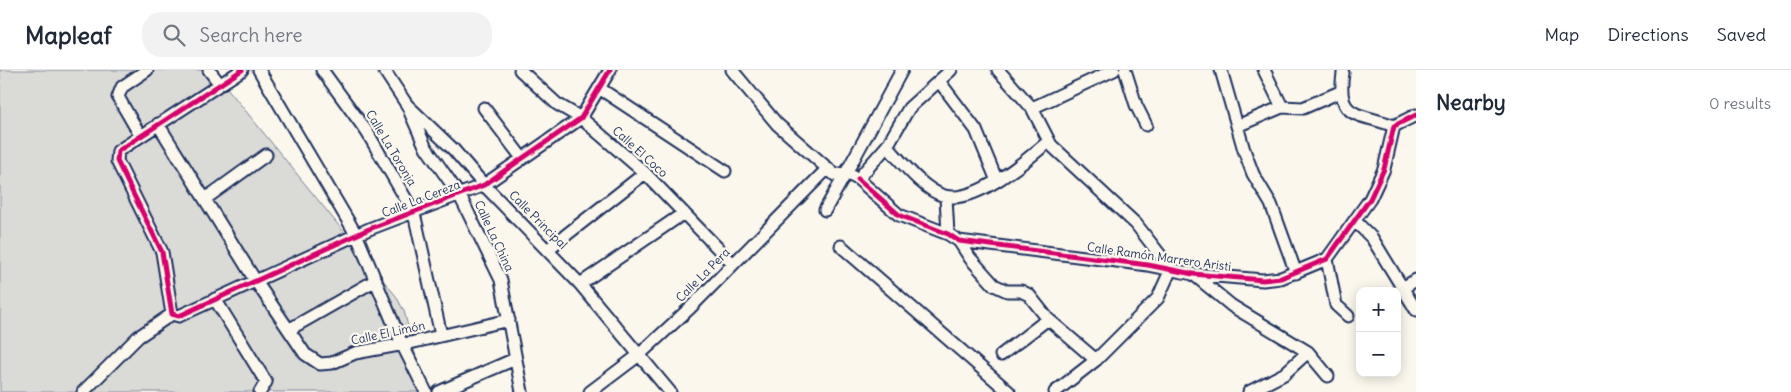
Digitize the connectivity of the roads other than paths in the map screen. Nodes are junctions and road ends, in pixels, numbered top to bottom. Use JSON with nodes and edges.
{"nodes":[{"id":1,"x":147,"y":70,"type":"edge"},
{"id":2,"x":209,"y":70,"type":"edge"},
{"id":3,"x":242,"y":70,"type":"edge"},
{"id":4,"x":259,"y":70,"type":"edge"},
{"id":5,"x":322,"y":70,"type":"edge"},
{"id":6,"x":384,"y":70,"type":"edge"},
{"id":7,"x":520,"y":70,"type":"edge"},
{"id":8,"x":610,"y":70,"type":"edge"},
{"id":9,"x":732,"y":70,"type":"edge"},
{"id":10,"x":902,"y":70,"type":"edge"},
{"id":11,"x":951,"y":70,"type":"edge"},
{"id":12,"x":998,"y":70,"type":"edge"},
{"id":13,"x":1114,"y":70,"type":"edge"},
{"id":14,"x":1125,"y":70,"type":"edge"},
{"id":15,"x":1221,"y":70,"type":"edge"},
{"id":16,"x":1264,"y":70,"type":"edge"},
{"id":17,"x":1344,"y":71,"type":"edge"},
{"id":18,"x":1098,"y":74,"type":"edge"},
{"id":19,"x":939,"y":81,"type":"junction"},
{"id":20,"x":219,"y":84,"type":"junction"},
{"id":21,"x":599,"y":88,"type":"junction"},
{"id":22,"x":1340,"y":92,"type":"junction"},
{"id":23,"x":407,"y":105,"type":"junction"},
{"id":24,"x":1282,"y":107,"type":"junction"},
{"id":25,"x":484,"y":108,"type":"dead end"},
{"id":26,"x":1032,"y":108,"type":"junction"},
{"id":27,"x":581,"y":118,"type":"junction"},
{"id":28,"x":1415,"y":119,"type":"edge"},
{"id":29,"x":158,"y":124,"type":"junction"},
{"id":30,"x":1146,"y":126,"type":"dead end"},
{"id":31,"x":1237,"y":126,"type":"junction"},
{"id":32,"x":1394,"y":126,"type":"junction"},
{"id":33,"x":140,"y":136,"type":"junction"},
{"id":34,"x":1049,"y":141,"type":"junction"},
{"id":35,"x":887,"y":146,"type":"junction"},
{"id":36,"x":266,"y":155,"type":"dead end"},
{"id":37,"x":522,"y":158,"type":"junction"},
{"id":38,"x":828,"y":168,"type":"junction"},
{"id":39,"x":725,"y":171,"type":"dead end"},
{"id":40,"x":645,"y":173,"type":"junction"},
{"id":41,"x":846,"y":173,"type":"junction"},
{"id":42,"x":858,"y":179,"type":"junction"},
{"id":43,"x":997,"y":181,"type":"junction"},
{"id":44,"x":484,"y":185,"type":"junction"},
{"id":45,"x":460,"y":196,"type":"junction"},
{"id":46,"x":946,"y":197,"type":"junction"},
{"id":47,"x":205,"y":199,"type":"junction"},
{"id":48,"x":825,"y":210,"type":"dead end"},
{"id":49,"x":414,"y":213,"type":"junction"},
{"id":50,"x":684,"y":213,"type":"junction"},
{"id":51,"x":1355,"y":221,"type":"junction"},
{"id":52,"x":948,"y":234,"type":"junction"},
{"id":53,"x":358,"y":236,"type":"junction"},
{"id":54,"x":959,"y":241,"type":"junction"},
{"id":55,"x":841,"y":246,"type":"dead end"},
{"id":56,"x":547,"y":250,"type":"junction"},
{"id":57,"x":1327,"y":259,"type":"junction"},
{"id":58,"x":733,"y":264,"type":"junction"},
{"id":59,"x":1171,"y":268,"type":"junction"},
{"id":60,"x":1296,"y":273,"type":"junction"},
{"id":61,"x":1193,"y":274,"type":"junction"},
{"id":62,"x":256,"y":280,"type":"junction"},
{"id":63,"x":376,"y":280,"type":"junction"},
{"id":64,"x":1416,"y":280,"type":"edge"},
{"id":65,"x":580,"y":284,"type":"junction"},
{"id":66,"x":1399,"y":287,"type":"edge"},
{"id":67,"x":1401,"y":288,"type":"edge"},
{"id":68,"x":1401,"y":290,"type":"edge"},
{"id":69,"x":215,"y":299,"type":"junction"},
{"id":70,"x":1416,"y":310,"type":"edge"},
{"id":71,"x":176,"y":315,"type":"junction"},
{"id":72,"x":1348,"y":316,"type":"dead end"},
{"id":73,"x":1048,"y":319,"type":"junction"},
{"id":74,"x":509,"y":320,"type":"junction"},
{"id":75,"x":290,"y":329,"type":"junction"},
{"id":76,"x":441,"y":335,"type":"junction"},
{"id":77,"x":402,"y":344,"type":"junction"},
{"id":78,"x":1308,"y":352,"type":"junction"},
{"id":79,"x":639,"y":355,"type":"junction"},
{"id":80,"x":1001,"y":355,"type":"dead end"},
{"id":81,"x":515,"y":359,"type":"junction"},
{"id":82,"x":1096,"y":360,"type":"junction"},
{"id":83,"x":1328,"y":376,"type":"dead end"},
{"id":84,"x":82,"y":392,"type":"edge"},
{"id":85,"x":260,"y":392,"type":"edge"},
{"id":86,"x":426,"y":392,"type":"edge"},
{"id":87,"x":439,"y":392,"type":"edge"},
{"id":88,"x":522,"y":392,"type":"edge"},
{"id":89,"x":590,"y":392,"type":"edge"},
{"id":90,"x":670,"y":392,"type":"edge"},
{"id":91,"x":1009,"y":392,"type":"edge"},
{"id":92,"x":1055,"y":392,"type":"edge"},
{"id":93,"x":1249,"y":392,"type":"edge"}],
"edges":[{"from":1,"to":33,"type":"street"},
{"from":2,"to":20,"type":"street"},
{"from":3,"to":20,"type":"street"},
{"from":4,"to":53,"type":"street"},
{"from":5,"to":49,"type":"street","name":"Calle La Toronja"},
{"from":6,"to":23,"type":"street","name":"Calle Principal"},
{"from":7,"to":27,"type":"street","name":"Calle El Coco"},
{"from":8,"to":21,"type":"street","name":"Calle La Cereza"},
{"from":9,"to":38,"type":"street"},
{"from":10,"to":41,"type":"street"},
{"from":11,"to":19,"type":"street"},
{"from":12,"to":26,"type":"street"},
{"from":13,"to":18,"type":"street"},
{"from":14,"to":30,"type":"street"},
{"from":15,"to":31,"type":"street"},
{"from":16,"to":24,"type":"street"},
{"from":17,"to":22,"type":"street"},
{"from":18,"to":26,"type":"street"},
{"from":19,"to":35,"type":"street"},
{"from":19,"to":43,"type":"street"},
{"from":20,"to":29,"type":"street"},
{"from":21,"to":27,"type":"street","name":"Calle La Cereza"},
{"from":21,"to":39,"type":"street"},
{"from":22,"to":24,"type":"street"},
{"from":22,"to":32,"type":"street"},
{"from":23,"to":44,"type":"street","name":"Calle Principal"},
{"from":23,"to":45,"type":"street","name":"Calle La China"},
{"from":24,"to":31,"type":"street"},
{"from":25,"to":37,"type":"street"},
{"from":26,"to":34,"type":"street"},
{"from":27,"to":37,"type":"street","name":"Calle La Cereza"},
{"from":27,"to":40,"type":"street","name":"Calle El Coco"},
{"from":28,"to":32,"type":"street"},
{"from":29,"to":33,"type":"street"},
{"from":29,"to":47,"type":"street","name":"Calle El Limón"},
{"from":31,"to":60,"type":"street"},
{"from":32,"to":51,"type":"street","name":"Calle Ramón Marrero Aristi"},
{"from":33,"to":71,"type":"street"},
{"from":34,"to":43,"type":"street"},
{"from":34,"to":59,"type":"street"},
{"from":35,"to":42,"type":"street"},
{"from":35,"to":46,"type":"street"},
{"from":36,"to":47,"type":"street"},
{"from":37,"to":44,"type":"street","name":"Calle La Cereza"},
{"from":38,"to":41,"type":"street","name":"Calle Ramón Marrero Aristi"},
{"from":38,"to":58,"type":"street","name":"Calle La Pera"},
{"from":40,"to":50,"type":"street","name":"Calle El Coco"},
{"from":40,"to":56,"type":"street"},
{"from":41,"to":42,"type":"street","name":"Calle Ramón Marrero Aristi"},
{"from":41,"to":48,"type":"street"},
{"from":42,"to":52,"type":"street","name":"Calle Ramón Marrero Aristi"},
{"from":43,"to":46,"type":"street"},
{"from":44,"to":45,"type":"street","name":"Calle La Cereza"},
{"from":44,"to":56,"type":"street","name":"Calle Principal"},
{"from":45,"to":49,"type":"street","name":"Calle La Cereza"},
{"from":45,"to":74,"type":"street","name":"Calle La China"},
{"from":46,"to":52,"type":"street"},
{"from":47,"to":62,"type":"street","name":"Calle El Limón"},
{"from":49,"to":53,"type":"street","name":"Calle La Cereza"},
{"from":49,"to":76,"type":"street","name":"Calle La Toronja"},
{"from":50,"to":58,"type":"street","name":"Calle El Coco"},
{"from":50,"to":65,"type":"street"},
{"from":51,"to":57,"type":"street","name":"Calle Ramón Marrero Aristi"},
{"from":51,"to":66,"type":"street"},
{"from":52,"to":54,"type":"street","name":"Calle Ramón Marrero Aristi"},
{"from":53,"to":62,"type":"street","name":"Calle La Cereza"},
{"from":53,"to":63,"type":"street"},
{"from":54,"to":59,"type":"street","name":"Calle Ramón Marrero Aristi"},
{"from":54,"to":73,"type":"street"},
{"from":55,"to":91,"type":"street"},
{"from":56,"to":65,"type":"street","name":"Calle Principal"},
{"from":57,"to":60,"type":"street","name":"Calle Ramón Marrero Aristi"},
{"from":57,"to":72,"type":"street"},
{"from":58,"to":79,"type":"street","name":"Calle La Pera"},
{"from":59,"to":61,"type":"street","name":"Calle Ramón Marrero Aristi"},
{"from":59,"to":82,"type":"street"},
{"from":60,"to":61,"type":"street","name":"Calle Ramón Marrero Aristi"},
{"from":61,"to":78,"type":"street"},
{"from":62,"to":69,"type":"street","name":"Calle La Cereza"},
{"from":62,"to":75,"type":"street","name":"Calle El Limón"},
{"from":63,"to":75,"type":"street"},
{"from":63,"to":77,"type":"street"},
{"from":64,"to":67,"type":"street"},
{"from":65,"to":79,"type":"street","name":"Calle Principal"},
{"from":68,"to":70,"type":"street"},
{"from":69,"to":71,"type":"street","name":"Calle La Cereza"},
{"from":69,"to":85,"type":"street"},
{"from":71,"to":84,"type":"street","name":"Calle La Cereza"},
{"from":73,"to":80,"type":"street"},
{"from":73,"to":82,"type":"street"},
{"from":74,"to":76,"type":"street","name":"Calle El Limón"},
{"from":74,"to":81,"type":"street","name":"Calle La China"},
{"from":75,"to":77,"type":"street","name":"Calle El Limón"},
{"from":76,"to":77,"type":"street","name":"Calle El Limón"},
{"from":77,"to":86,"type":"street"},
{"from":78,"to":83,"type":"street"},
{"from":78,"to":93,"type":"street"},
{"from":79,"to":89,"type":"street","name":"Calle La Pera"},
{"from":79,"to":90,"type":"street","name":"Calle Principal"},
{"from":81,"to":87,"type":"street"},
{"from":81,"to":88,"type":"street","name":"Calle La China"},
{"from":82,"to":92,"type":"street"}]}
